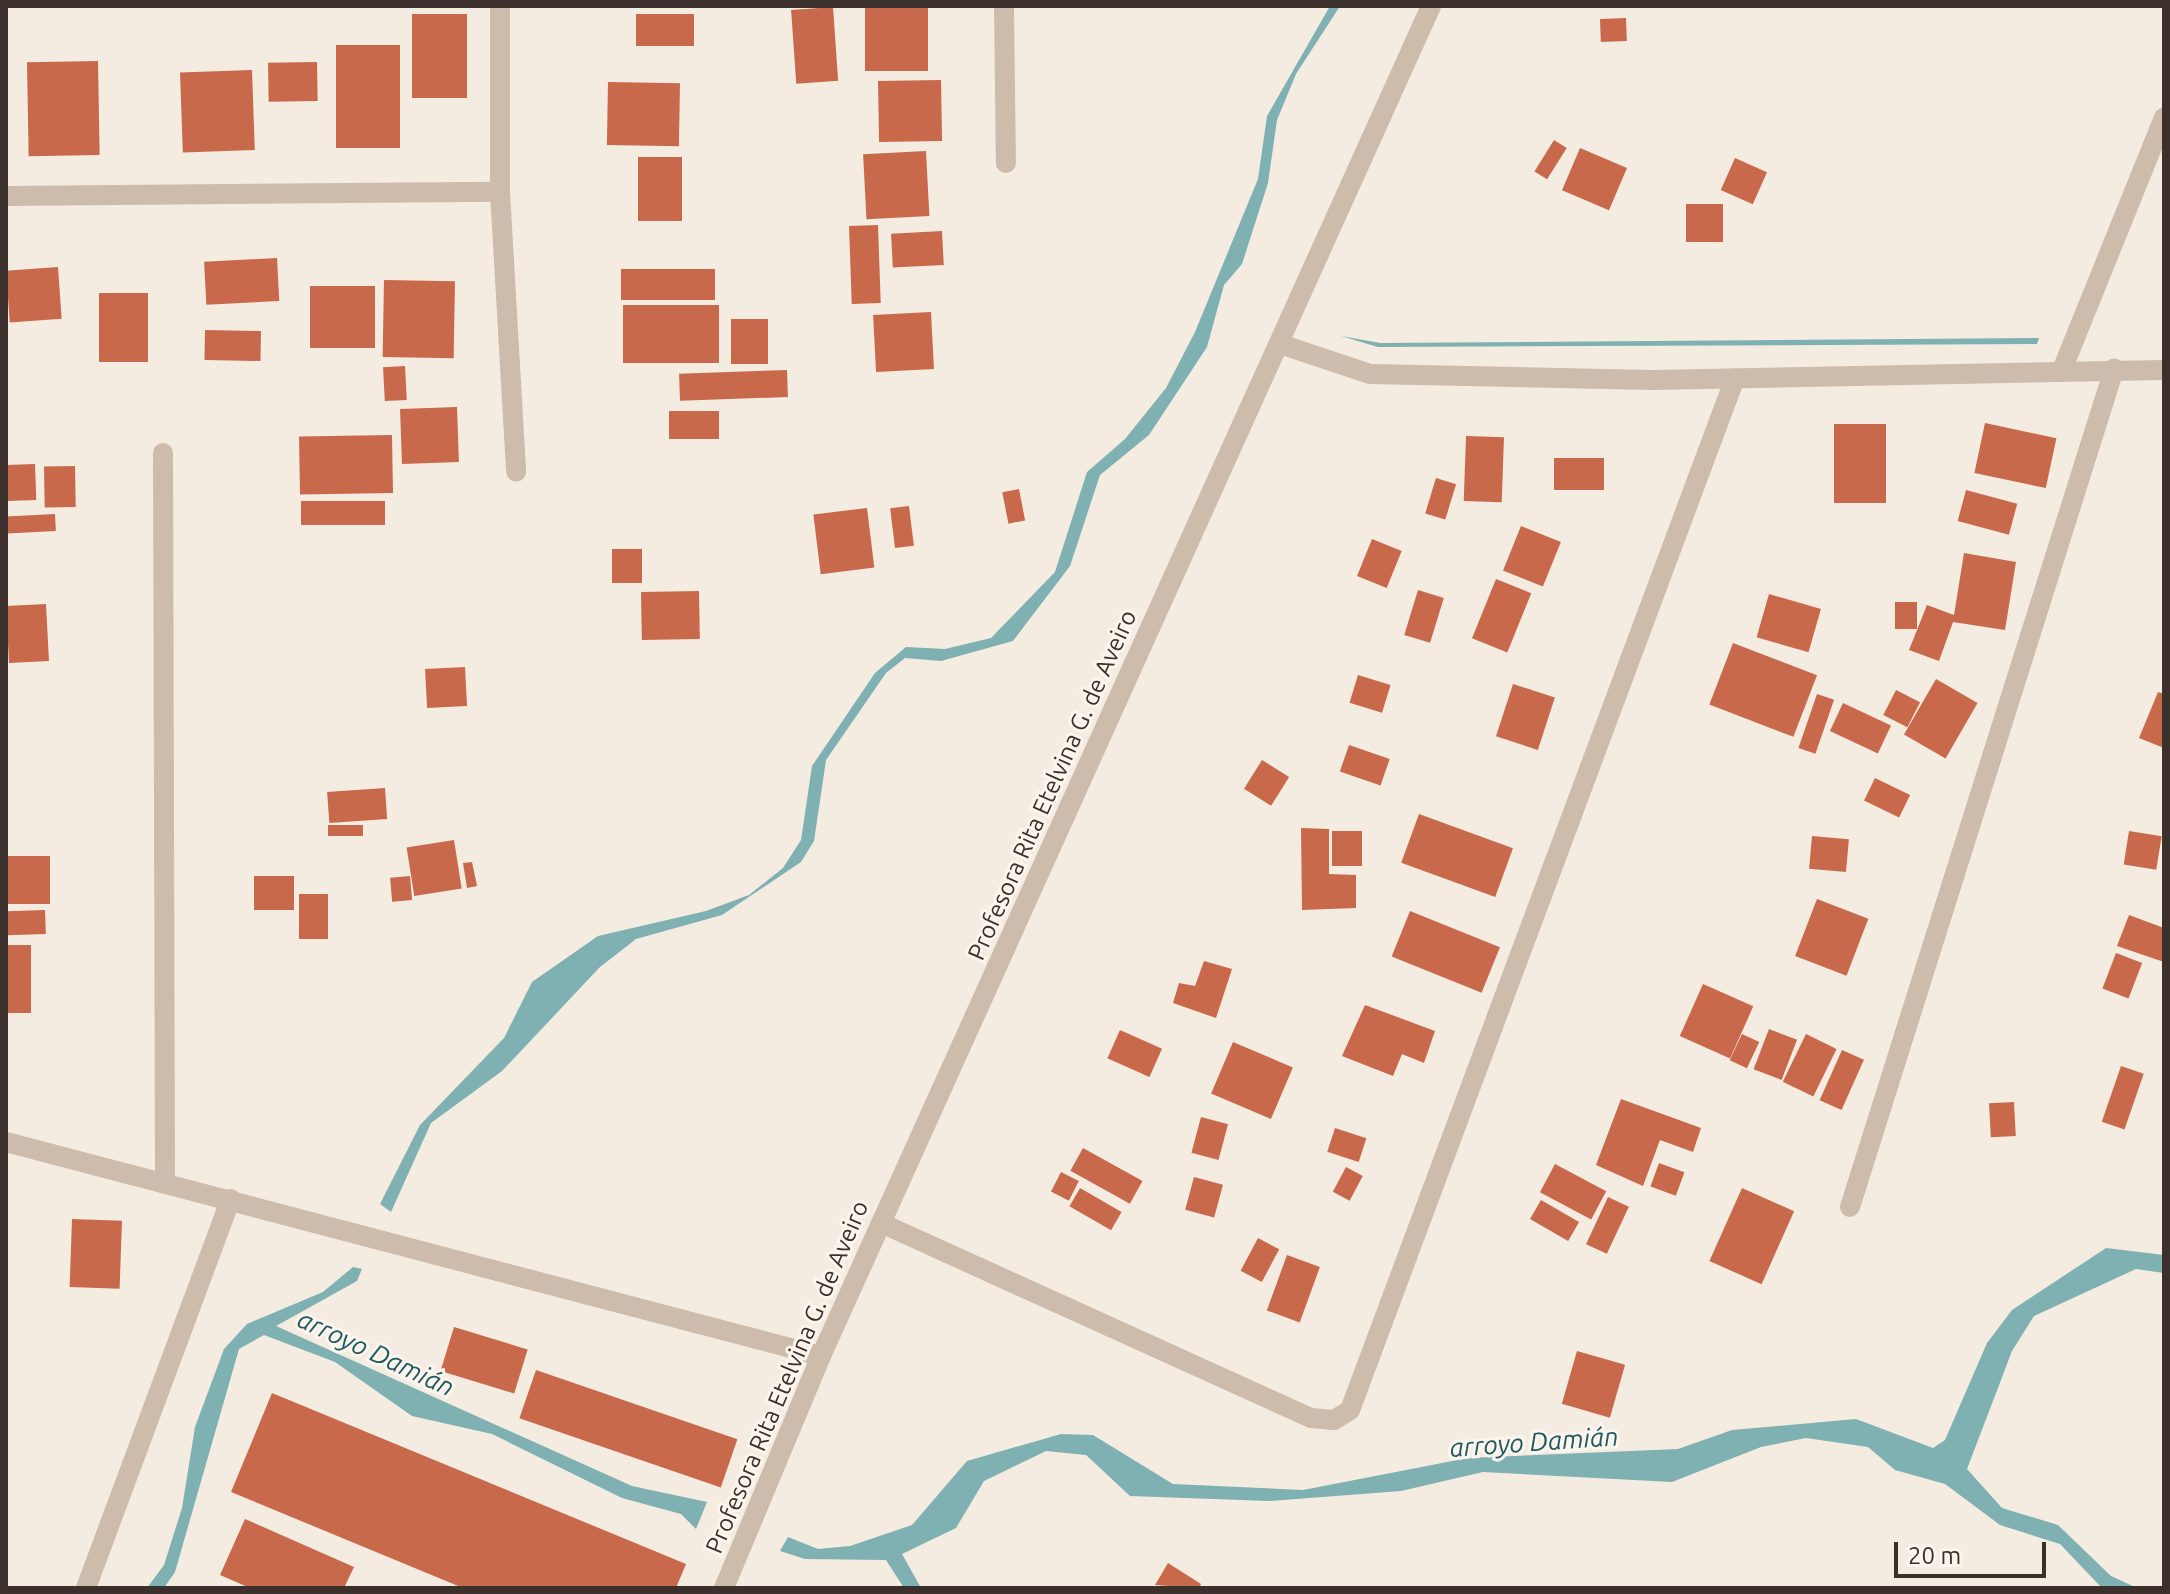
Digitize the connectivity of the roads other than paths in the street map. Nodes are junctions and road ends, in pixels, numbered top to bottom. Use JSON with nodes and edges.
{"nodes":[{"id":1,"x":500,"y":6,"type":"edge"},
{"id":2,"x":1004,"y":6,"type":"edge"},
{"id":3,"x":1431,"y":6,"type":"edge"},
{"id":4,"x":2164,"y":118,"type":"edge"},
{"id":5,"x":1006,"y":163,"type":"dead end"},
{"id":6,"x":500,"y":192,"type":"junction"},
{"id":7,"x":6,"y":196,"type":"edge"},
{"id":8,"x":1280,"y":344,"type":"junction"},
{"id":9,"x":2114,"y":369,"type":"junction"},
{"id":10,"x":2062,"y":370,"type":"junction"},
{"id":11,"x":2164,"y":370,"type":"edge"},
{"id":12,"x":1735,"y":378,"type":"junction"},
{"id":13,"x":163,"y":453,"type":"dead end"},
{"id":14,"x":516,"y":472,"type":"dead end"},
{"id":15,"x":6,"y":1142,"type":"edge"},
{"id":16,"x":165,"y":1183,"type":"junction"},
{"id":17,"x":231,"y":1199,"type":"junction"},
{"id":18,"x":1850,"y":1207,"type":"dead end"},
{"id":19,"x":881,"y":1223,"type":"junction"},
{"id":20,"x":821,"y":1356,"type":"junction"},
{"id":21,"x":86,"y":1588,"type":"edge"},
{"id":22,"x":724,"y":1588,"type":"edge"}],
"edges":[{"from":1,"to":6,"type":"street"},
{"from":2,"to":5,"type":"street"},
{"from":3,"to":8,"type":"street","name":"Profesora Rita Etelvina G. de Aveiro"},
{"from":4,"to":10,"type":"street"},
{"from":6,"to":7,"type":"street"},
{"from":6,"to":14,"type":"street"},
{"from":8,"to":12,"type":"street"},
{"from":8,"to":19,"type":"street","name":"Profesora Rita Etelvina G. de Aveiro"},
{"from":9,"to":10,"type":"street"},
{"from":9,"to":11,"type":"street"},
{"from":9,"to":18,"type":"street"},
{"from":10,"to":12,"type":"street"},
{"from":12,"to":19,"type":"street"},
{"from":13,"to":16,"type":"street"},
{"from":15,"to":16,"type":"street"},
{"from":16,"to":17,"type":"street"},
{"from":17,"to":20,"type":"street"},
{"from":17,"to":21,"type":"street"},
{"from":19,"to":20,"type":"street","name":"Profesora Rita Etelvina G. de Aveiro"},
{"from":20,"to":22,"type":"street","name":"Profesora Rita Etelvina G. de Aveiro"}]}
